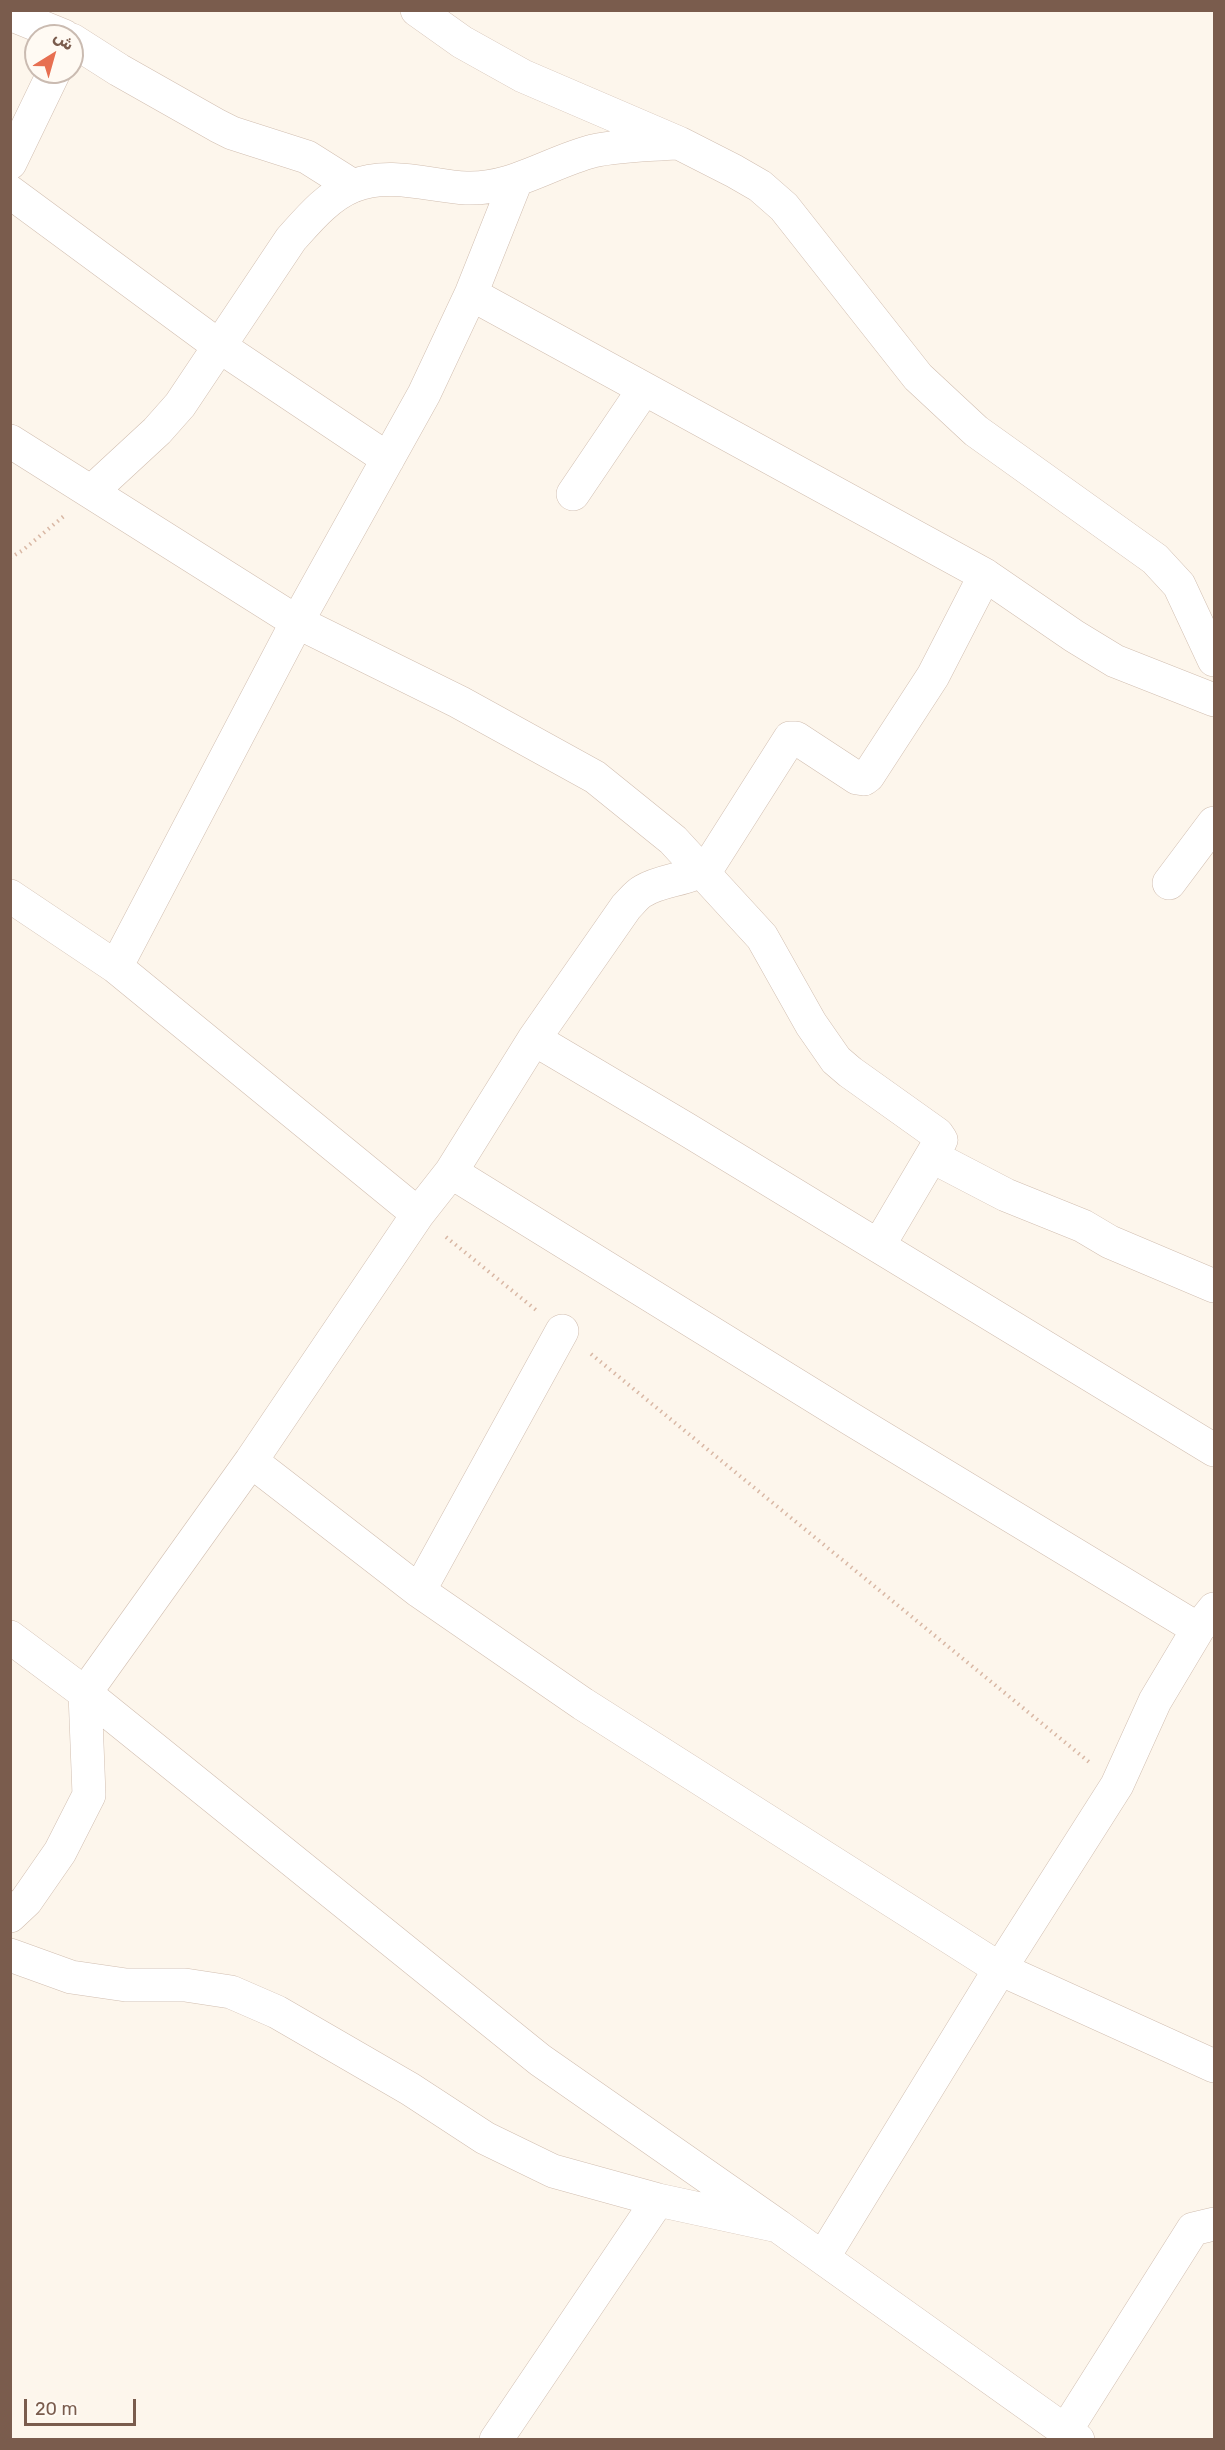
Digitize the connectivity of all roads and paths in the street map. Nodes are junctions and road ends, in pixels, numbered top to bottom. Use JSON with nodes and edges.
{"nodes":[{"id":1,"x":417,"y":10,"type":"edge"},
{"id":2,"x":10,"y":14,"type":"edge"},
{"id":3,"x":35,"y":24,"type":"edge"},
{"id":4,"x":84,"y":48,"type":"edge"},
{"id":5,"x":48,"y":84,"type":"edge"},
{"id":6,"x":679,"y":143,"type":"junction"},
{"id":7,"x":10,"y":163,"type":"edge"},
{"id":8,"x":516,"y":181,"type":"junction"},
{"id":9,"x":353,"y":186,"type":"junction"},
{"id":10,"x":10,"y":192,"type":"edge"},
{"id":11,"x":471,"y":294,"type":"junction"},
{"id":12,"x":219,"y":346,"type":"junction"},
{"id":13,"x":644,"y":389,"type":"junction"},
{"id":14,"x":10,"y":441,"type":"edge"},
{"id":15,"x":388,"y":459,"type":"junction"},
{"id":16,"x":91,"y":492,"type":"junction"},
{"id":17,"x":573,"y":494,"type":"dead end"},
{"id":18,"x":10,"y":558,"type":"edge"},
{"id":19,"x":985,"y":575,"type":"junction"},
{"id":20,"x":1200,"y":597,"type":"edge"},
{"id":21,"x":297,"y":622,"type":"junction"},
{"id":22,"x":1215,"y":660,"type":"edge"},
{"id":23,"x":1215,"y":700,"type":"edge"},
{"id":24,"x":1215,"y":823,"type":"edge"},
{"id":25,"x":702,"y":871,"type":"junction"},
{"id":26,"x":1169,"y":883,"type":"dead end"},
{"id":27,"x":10,"y":896,"type":"edge"},
{"id":28,"x":116,"y":967,"type":"junction"},
{"id":29,"x":534,"y":1039,"type":"junction"},
{"id":30,"x":933,"y":1157,"type":"junction"},
{"id":31,"x":451,"y":1172,"type":"junction"},
{"id":32,"x":418,"y":1214,"type":"junction"},
{"id":33,"x":879,"y":1245,"type":"junction"},
{"id":34,"x":1215,"y":1286,"type":"edge"},
{"id":35,"x":562,"y":1331,"type":"junction"},
{"id":36,"x":1215,"y":1450,"type":"edge"},
{"id":37,"x":251,"y":1461,"type":"junction"},
{"id":38,"x":419,"y":1591,"type":"junction"},
{"id":39,"x":1207,"y":1619,"type":"edge"},
{"id":40,"x":10,"y":1637,"type":"edge"},
{"id":41,"x":85,"y":1693,"type":"junction"},
{"id":42,"x":1117,"y":1785,"type":"junction"},
{"id":43,"x":10,"y":1916,"type":"edge"},
{"id":44,"x":10,"y":1955,"type":"edge"},
{"id":45,"x":1000,"y":1969,"type":"junction"},
{"id":46,"x":1215,"y":2066,"type":"edge"},
{"id":47,"x":658,"y":2200,"type":"junction"},
{"id":48,"x":1215,"y":2224,"type":"edge"},
{"id":49,"x":778,"y":2226,"type":"junction"},
{"id":50,"x":824,"y":2256,"type":"junction"},
{"id":51,"x":1072,"y":2435,"type":"edge"},
{"id":52,"x":496,"y":2439,"type":"edge"}],
"edges":[{"from":1,"to":6,"type":"street"},
{"from":2,"to":3,"type":"street"},
{"from":4,"to":9,"type":"street"},
{"from":5,"to":7,"type":"street"},
{"from":6,"to":8,"type":"street"},
{"from":6,"to":20,"type":"street"},
{"from":8,"to":9,"type":"street"},
{"from":8,"to":11,"type":"street"},
{"from":9,"to":12,"type":"street"},
{"from":10,"to":12,"type":"street"},
{"from":11,"to":13,"type":"street"},
{"from":11,"to":15,"type":"street"},
{"from":12,"to":15,"type":"street"},
{"from":12,"to":16,"type":"street"},
{"from":13,"to":17,"type":"street"},
{"from":13,"to":19,"type":"street"},
{"from":14,"to":16,"type":"street"},
{"from":15,"to":21,"type":"street"},
{"from":16,"to":18,"type":"path"},
{"from":16,"to":21,"type":"street"},
{"from":19,"to":23,"type":"street"},
{"from":19,"to":25,"type":"street"},
{"from":20,"to":22,"type":"street"},
{"from":21,"to":25,"type":"street"},
{"from":21,"to":28,"type":"street"},
{"from":24,"to":26,"type":"street"},
{"from":25,"to":29,"type":"street"},
{"from":25,"to":30,"type":"street"},
{"from":27,"to":28,"type":"street"},
{"from":28,"to":32,"type":"street"},
{"from":29,"to":31,"type":"street"},
{"from":29,"to":33,"type":"street"},
{"from":30,"to":33,"type":"street"},
{"from":30,"to":34,"type":"street"},
{"from":31,"to":32,"type":"street"},
{"from":31,"to":39,"type":"street"},
{"from":32,"to":35,"type":"path"},
{"from":32,"to":37,"type":"street"},
{"from":33,"to":36,"type":"street"},
{"from":35,"to":38,"type":"street"},
{"from":35,"to":42,"type":"path"},
{"from":37,"to":38,"type":"street"},
{"from":37,"to":41,"type":"street"},
{"from":38,"to":45,"type":"street"},
{"from":39,"to":42,"type":"street"},
{"from":40,"to":41,"type":"street"},
{"from":41,"to":43,"type":"street"},
{"from":41,"to":49,"type":"street"},
{"from":42,"to":45,"type":"street"},
{"from":44,"to":47,"type":"street"},
{"from":45,"to":46,"type":"street"},
{"from":45,"to":50,"type":"street"},
{"from":47,"to":49,"type":"street"},
{"from":47,"to":52,"type":"street"},
{"from":48,"to":51,"type":"street"},
{"from":49,"to":50,"type":"street"},
{"from":50,"to":51,"type":"street"}]}
